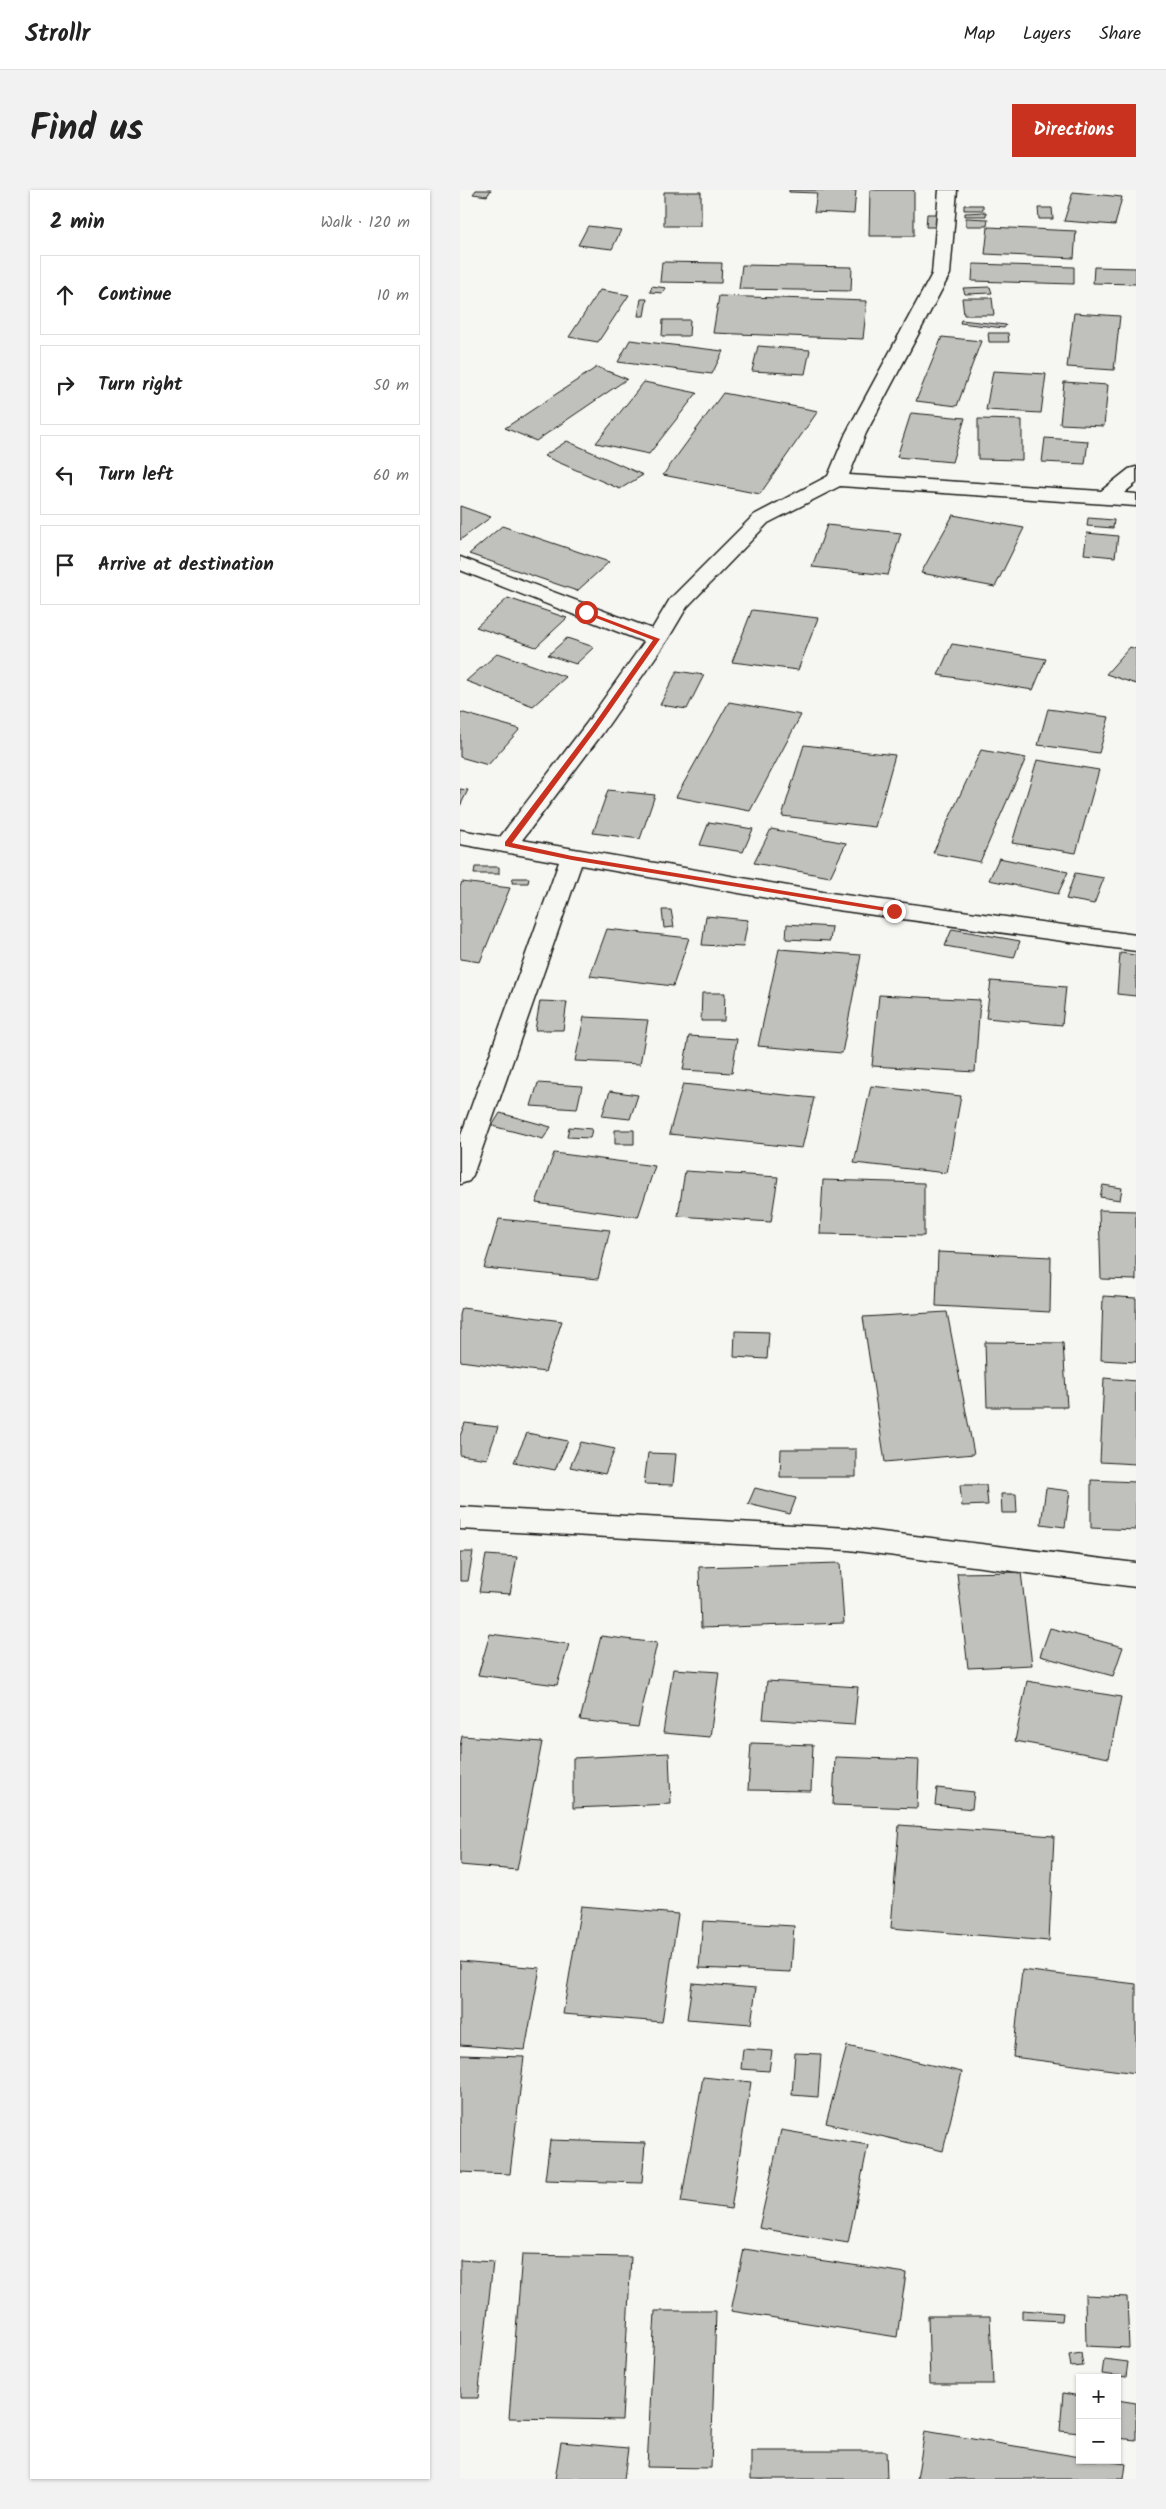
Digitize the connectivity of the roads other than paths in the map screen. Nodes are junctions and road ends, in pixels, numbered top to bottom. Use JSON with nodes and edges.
{"nodes":[{"id":1,"x":948,"y":190,"type":"edge"},
{"id":2,"x":1136,"y":473,"type":"edge"},
{"id":3,"x":837,"y":480,"type":"junction"},
{"id":4,"x":1104,"y":499,"type":"junction"},
{"id":5,"x":1136,"y":500,"type":"edge"},
{"id":6,"x":460,"y":563,"type":"edge"},
{"id":7,"x":657,"y":639,"type":"junction"},
{"id":8,"x":460,"y":837,"type":"edge"},
{"id":9,"x":507,"y":844,"type":"junction"},
{"id":10,"x":572,"y":858,"type":"junction"},
{"id":11,"x":1136,"y":943,"type":"edge"},
{"id":12,"x":460,"y":1175,"type":"edge"},
{"id":13,"x":460,"y":1518,"type":"edge"},
{"id":14,"x":1136,"y":1575,"type":"edge"}],
"edges":[{"from":1,"to":3,"type":"street"},
{"from":2,"to":4,"type":"street"},
{"from":3,"to":4,"type":"street"},
{"from":3,"to":7,"type":"street"},
{"from":4,"to":5,"type":"street"},
{"from":6,"to":7,"type":"street"},
{"from":7,"to":9,"type":"street"},
{"from":8,"to":9,"type":"street"},
{"from":9,"to":10,"type":"street"},
{"from":10,"to":11,"type":"street"},
{"from":10,"to":12,"type":"street"},
{"from":13,"to":14,"type":"street"}]}
